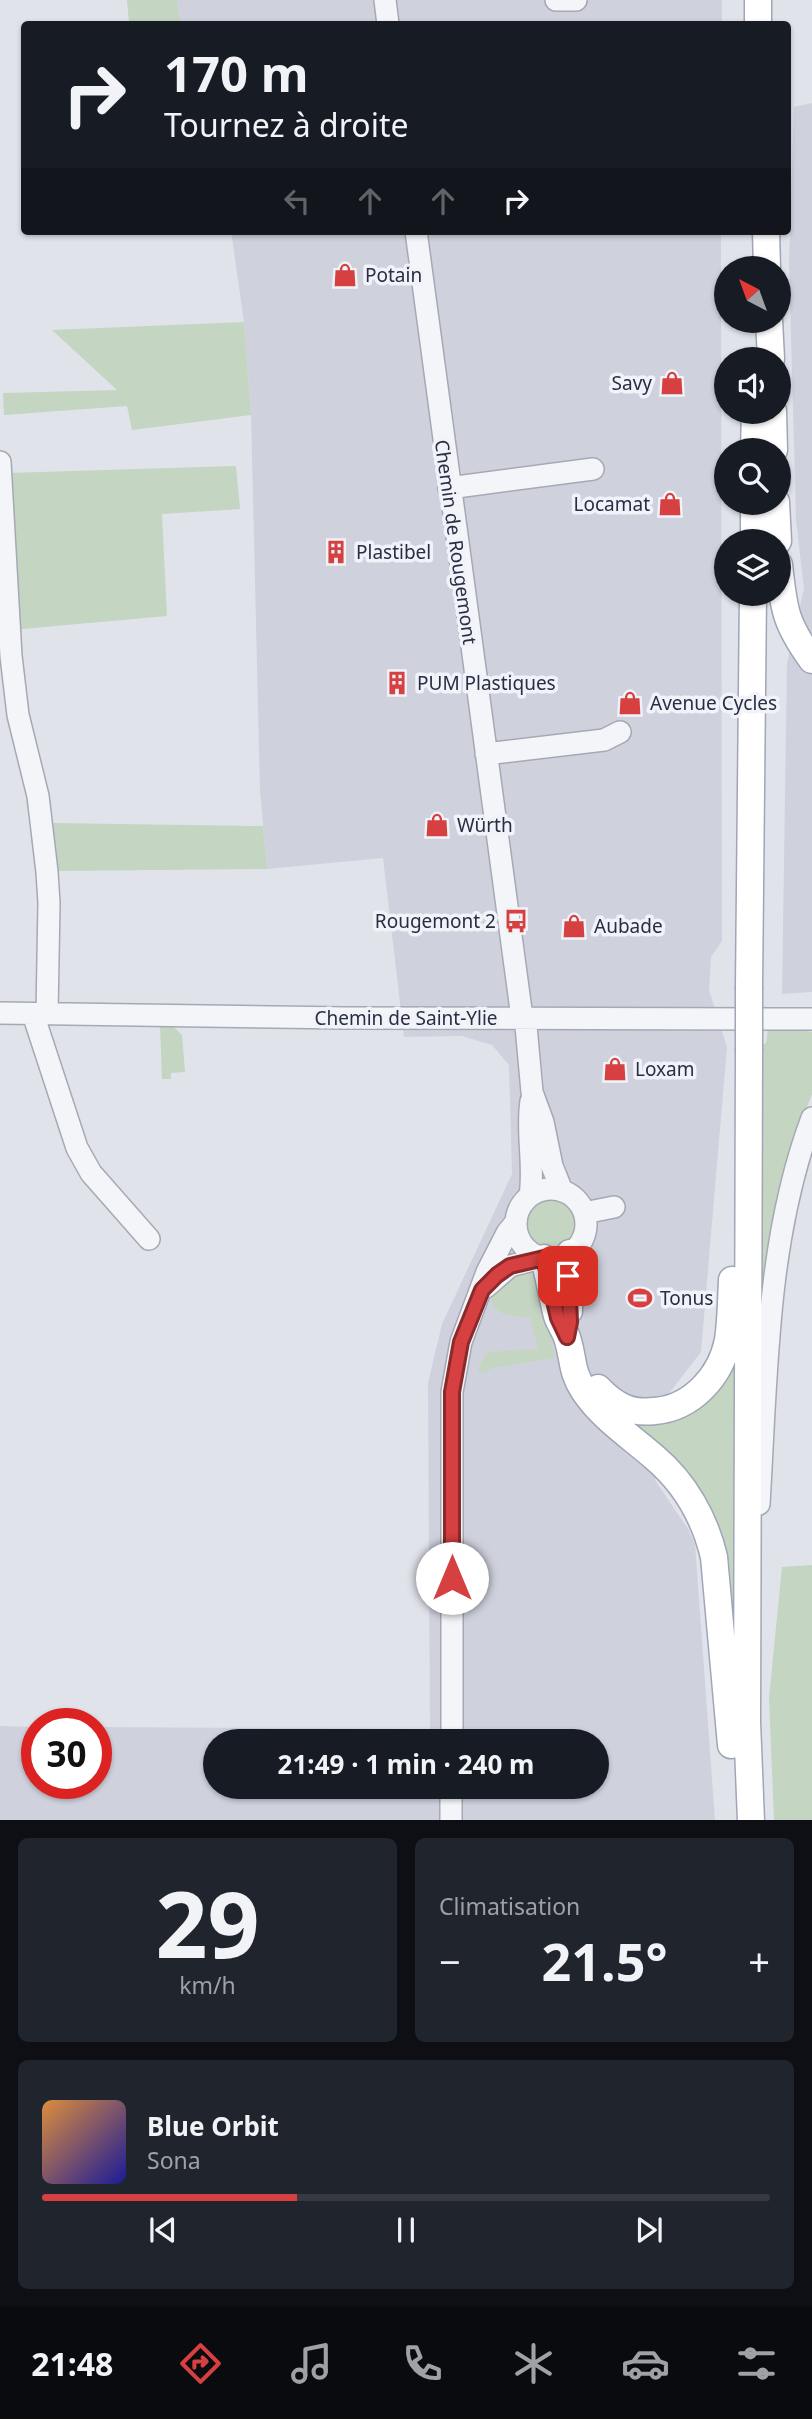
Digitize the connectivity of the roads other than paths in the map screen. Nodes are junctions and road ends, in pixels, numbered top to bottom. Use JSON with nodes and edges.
{"nodes":[{"id":1,"x":385,"y":0,"type":"edge"},
{"id":2,"x":556,"y":0,"type":"edge"},
{"id":3,"x":576,"y":0,"type":"edge"},
{"id":4,"x":758,"y":0,"type":"edge"},
{"id":5,"x":388,"y":21,"type":"edge"},
{"id":6,"x":758,"y":21,"type":"edge"},
{"id":7,"x":417,"y":235,"type":"edge"},
{"id":8,"x":757,"y":235,"type":"edge"},
{"id":9,"x":766,"y":235,"type":"edge"},
{"id":10,"x":756,"y":256,"type":"edge"},
{"id":11,"x":767,"y":256,"type":"edge"},
{"id":12,"x":0,"y":462,"type":"edge"},
{"id":13,"x":593,"y":469,"type":"dead end"},
{"id":14,"x":449,"y":488,"type":"junction"},
{"id":15,"x":753,"y":606,"type":"edge"},
{"id":16,"x":783,"y":606,"type":"edge"},
{"id":17,"x":812,"y":660,"type":"edge"},
{"id":18,"x":620,"y":732,"type":"dead end"},
{"id":19,"x":486,"y":754,"type":"junction"},
{"id":20,"x":0,"y":1013,"type":"edge"},
{"id":21,"x":40,"y":1014,"type":"junction"},
{"id":22,"x":523,"y":1019,"type":"junction"},
{"id":23,"x":812,"y":1019,"type":"edge"},
{"id":24,"x":749,"y":1081,"type":"junction"},
{"id":25,"x":532,"y":1092,"type":"junction"},
{"id":26,"x":811,"y":1121,"type":"edge"},
{"id":27,"x":562,"y":1191,"type":"junction"},
{"id":28,"x":530,"y":1196,"type":"junction"},
{"id":29,"x":614,"y":1207,"type":"dead end"},
{"id":30,"x":584,"y":1213,"type":"junction"},
{"id":31,"x":516,"y":1222,"type":"junction"},
{"id":32,"x":149,"y":1238,"type":"dead end"},
{"id":33,"x":570,"y":1253,"type":"junction"},
{"id":34,"x":542,"y":1258,"type":"junction"},
{"id":35,"x":482,"y":1290,"type":"junction"},
{"id":36,"x":570,"y":1347,"type":"junction"},
{"id":37,"x":747,"y":1723,"type":"junction"},
{"id":38,"x":452,"y":1729,"type":"edge"},
{"id":39,"x":451,"y":1799,"type":"edge"},
{"id":40,"x":451,"y":1820,"type":"edge"},
{"id":41,"x":737,"y":1820,"type":"edge"},
{"id":42,"x":751,"y":1820,"type":"edge"}],
"edges":[{"from":1,"to":5,"type":"street"},
{"from":2,"to":3,"type":"street"},
{"from":4,"to":6,"type":"main road"},
{"from":7,"to":14,"type":"street","name":"Chemin de Rougemont"},
{"from":8,"to":10,"type":"main road"},
{"from":9,"to":11,"type":"main road"},
{"from":12,"to":21,"type":"street"},
{"from":13,"to":14,"type":"street"},
{"from":14,"to":19,"type":"street","name":"Chemin de Rougemont"},
{"from":15,"to":24,"type":"main road","bridge":true},
{"from":16,"to":17,"type":"main road"},
{"from":18,"to":19,"type":"street"},
{"from":19,"to":22,"type":"street","name":"Chemin de Rougemont"},
{"from":20,"to":21,"type":"street","name":"Chemin de Saint-Ylie"},
{"from":21,"to":22,"type":"street","name":"Chemin de Saint-Ylie"},
{"from":21,"to":32,"type":"street"},
{"from":22,"to":23,"type":"street","name":"Chemin de Saint-Ylie"},
{"from":22,"to":25,"type":"street","name":"Chemin de Rougemont"},
{"from":24,"to":36,"type":"main road"},
{"from":24,"to":37,"type":"main road"},
{"from":25,"to":27,"type":"street"},
{"from":25,"to":28,"type":"street"},
{"from":26,"to":37,"type":"street"},
{"from":27,"to":28,"type":"street"},
{"from":27,"to":30,"type":"street"},
{"from":28,"to":31,"type":"street"},
{"from":29,"to":30,"type":"street"},
{"from":30,"to":33,"type":"street"},
{"from":31,"to":34,"type":"street"},
{"from":31,"to":35,"type":"street"},
{"from":33,"to":34,"type":"street"},
{"from":33,"to":36,"type":"main road"},
{"from":34,"to":35,"type":"street"},
{"from":34,"to":36,"type":"main road"},
{"from":35,"to":38,"type":"street"},
{"from":36,"to":41,"type":"main road"},
{"from":37,"to":42,"type":"main road"},
{"from":39,"to":40,"type":"street"}]}
